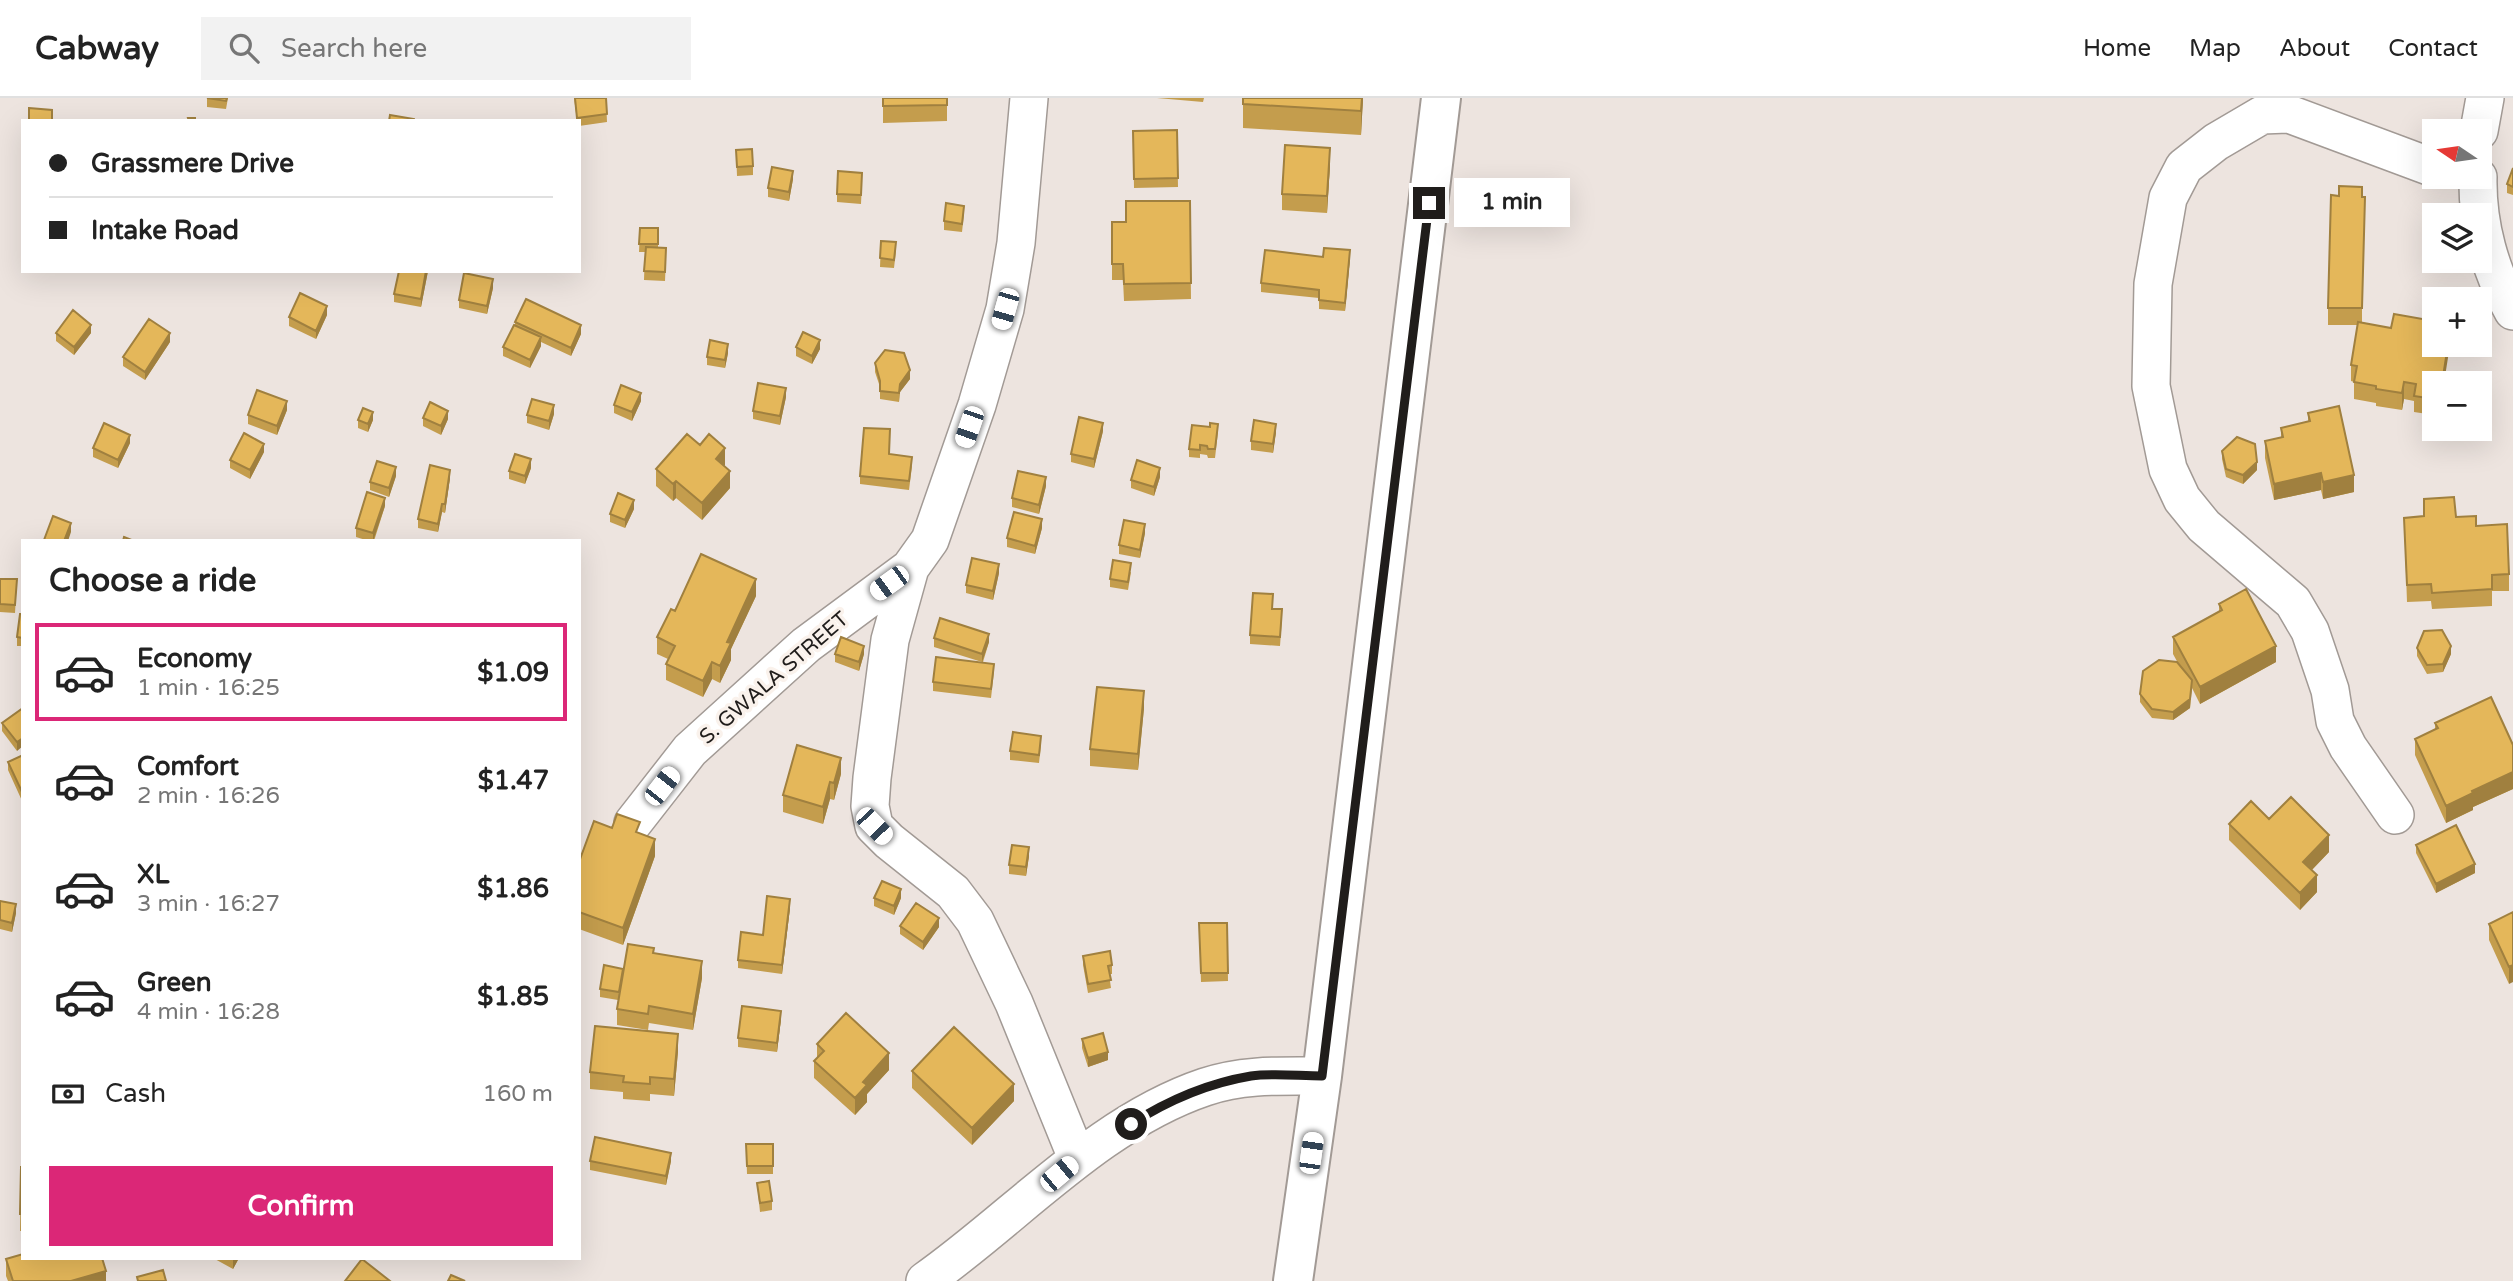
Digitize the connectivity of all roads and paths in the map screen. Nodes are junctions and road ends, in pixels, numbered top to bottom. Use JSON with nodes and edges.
{"nodes":[{"id":1,"x":1029,"y":98,"type":"edge"},
{"id":2,"x":1441,"y":98,"type":"edge"},
{"id":3,"x":2485,"y":98,"type":"edge"},
{"id":4,"x":2481,"y":119,"type":"edge"},
{"id":5,"x":2422,"y":164,"type":"edge"},
{"id":6,"x":2474,"y":189,"type":"edge"},
{"id":7,"x":2513,"y":311,"type":"edge"},
{"id":8,"x":910,"y":568,"type":"junction"},
{"id":9,"x":2395,"y":815,"type":"dead end"},
{"id":10,"x":633,"y":823,"type":"edge"},
{"id":11,"x":1322,"y":1076,"type":"junction"},
{"id":12,"x":1077,"y":1158,"type":"junction"},
{"id":13,"x":925,"y":1281,"type":"edge"},
{"id":14,"x":1293,"y":1281,"type":"edge"}],
"edges":[{"from":1,"to":8,"type":"street","name":"S. GWALA STREET"},
{"from":2,"to":11,"type":"street"},
{"from":3,"to":4,"type":"street"},
{"from":5,"to":9,"type":"street"},
{"from":6,"to":7,"type":"street"},
{"from":8,"to":10,"type":"street","name":"S. GWALA STREET"},
{"from":8,"to":12,"type":"street"},
{"from":11,"to":12,"type":"street"},
{"from":11,"to":14,"type":"street"},
{"from":12,"to":13,"type":"street"}]}
